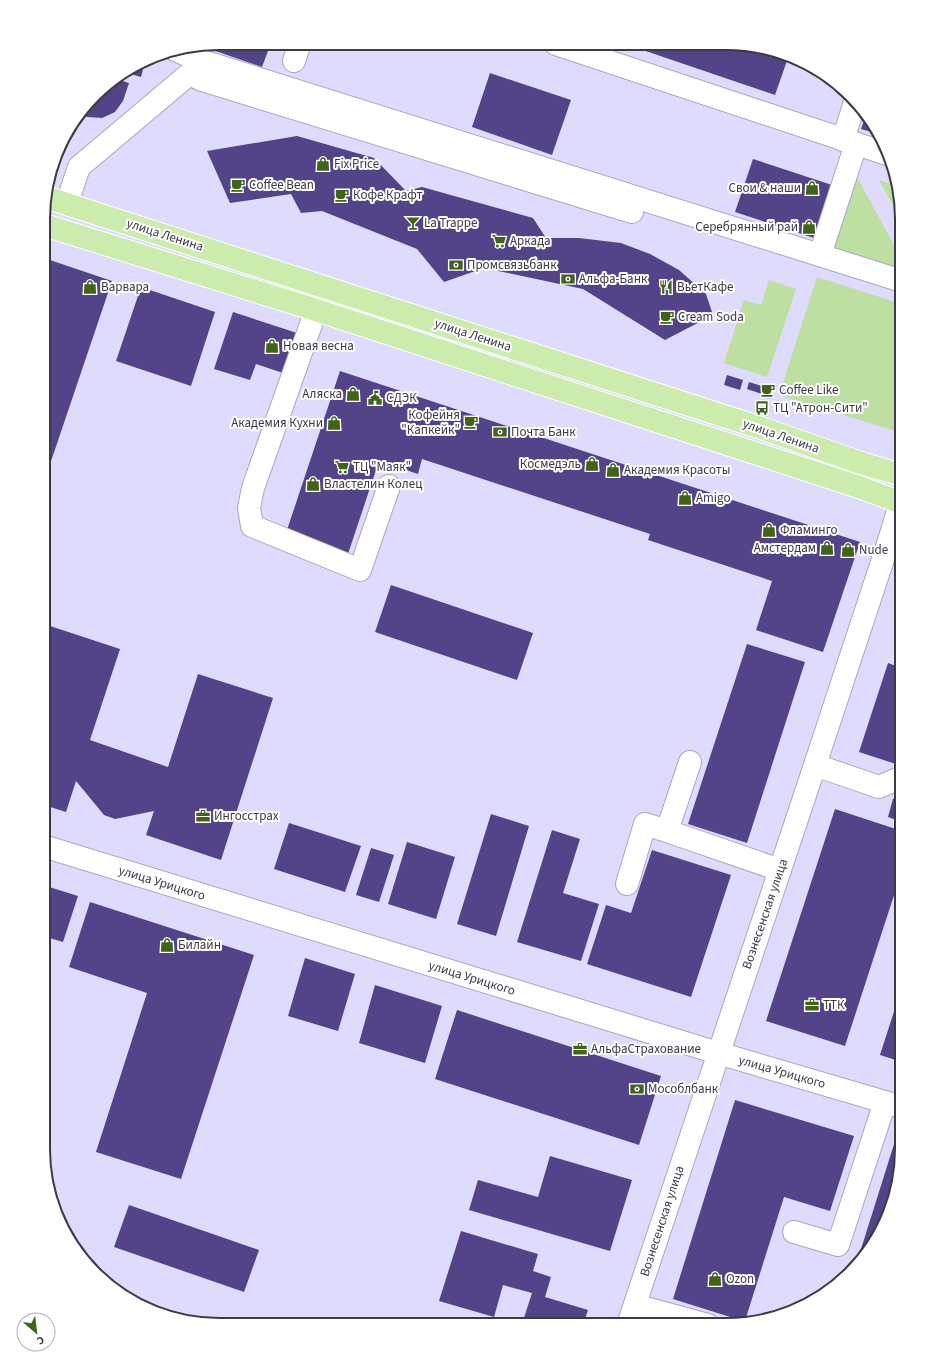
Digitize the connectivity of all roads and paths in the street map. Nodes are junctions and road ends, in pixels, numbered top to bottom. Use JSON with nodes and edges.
{"nodes":[{"id":1,"x":574,"y":50,"type":"edge"},
{"id":2,"x":181,"y":54,"type":"edge"},
{"id":3,"x":195,"y":65,"type":"junction"},
{"id":4,"x":854,"y":109,"type":"edge"},
{"id":5,"x":849,"y":142,"type":"junction"},
{"id":6,"x":881,"y":152,"type":"edge"},
{"id":7,"x":51,"y":199,"type":"edge"},
{"id":8,"x":67,"y":203,"type":"junction"},
{"id":9,"x":50,"y":227,"type":"edge"},
{"id":10,"x":820,"y":255,"type":"junction"},
{"id":11,"x":895,"y":279,"type":"edge"},
{"id":12,"x":316,"y":310,"type":"junction"},
{"id":13,"x":895,"y":473,"type":"edge"},
{"id":14,"x":389,"y":486,"type":"dead end"},
{"id":15,"x":895,"y":499,"type":"edge"},
{"id":16,"x":895,"y":521,"type":"edge"},
{"id":17,"x":690,"y":762,"type":"dead end"},
{"id":18,"x":815,"y":765,"type":"junction"},
{"id":19,"x":895,"y":780,"type":"edge"},
{"id":20,"x":667,"y":831,"type":"junction"},
{"id":21,"x":50,"y":848,"type":"edge"},
{"id":22,"x":780,"y":870,"type":"junction"},
{"id":23,"x":627,"y":884,"type":"dead end"},
{"id":24,"x":718,"y":1054,"type":"junction"},
{"id":25,"x":893,"y":1104,"type":"edge"},
{"id":26,"x":794,"y":1232,"type":"dead end"},
{"id":27,"x":631,"y":1315,"type":"edge"},
{"id":28,"x":654,"y":1318,"type":"edge"}],
"edges":[{"from":1,"to":5,"type":"street"},
{"from":2,"to":3,"type":"street"},
{"from":3,"to":8,"type":"street"},
{"from":3,"to":10,"type":"street"},
{"from":4,"to":5,"type":"street"},
{"from":5,"to":6,"type":"street"},
{"from":5,"to":10,"type":"street"},
{"from":7,"to":8,"type":"main road","name":"улица Ленина"},
{"from":8,"to":13,"type":"main road","name":"улица Ленина"},
{"from":9,"to":12,"type":"main road","name":"улица Ленина"},
{"from":10,"to":11,"type":"street"},
{"from":12,"to":14,"type":"street"},
{"from":12,"to":15,"type":"main road","name":"улица Ленина"},
{"from":16,"to":18,"type":"street","name":"Вознесенская улица"},
{"from":17,"to":20,"type":"street"},
{"from":18,"to":19,"type":"street"},
{"from":18,"to":22,"type":"street","name":"Вознесенская улица"},
{"from":20,"to":22,"type":"street"},
{"from":20,"to":23,"type":"street"},
{"from":21,"to":24,"type":"street","name":"улица Урицкого"},
{"from":22,"to":24,"type":"street","name":"Вознесенская улица"},
{"from":24,"to":25,"type":"street","name":"улица Урицкого"},
{"from":24,"to":27,"type":"street","name":"Вознесенская улица"},
{"from":25,"to":26,"type":"street"},
{"from":27,"to":28,"type":"street"}]}
